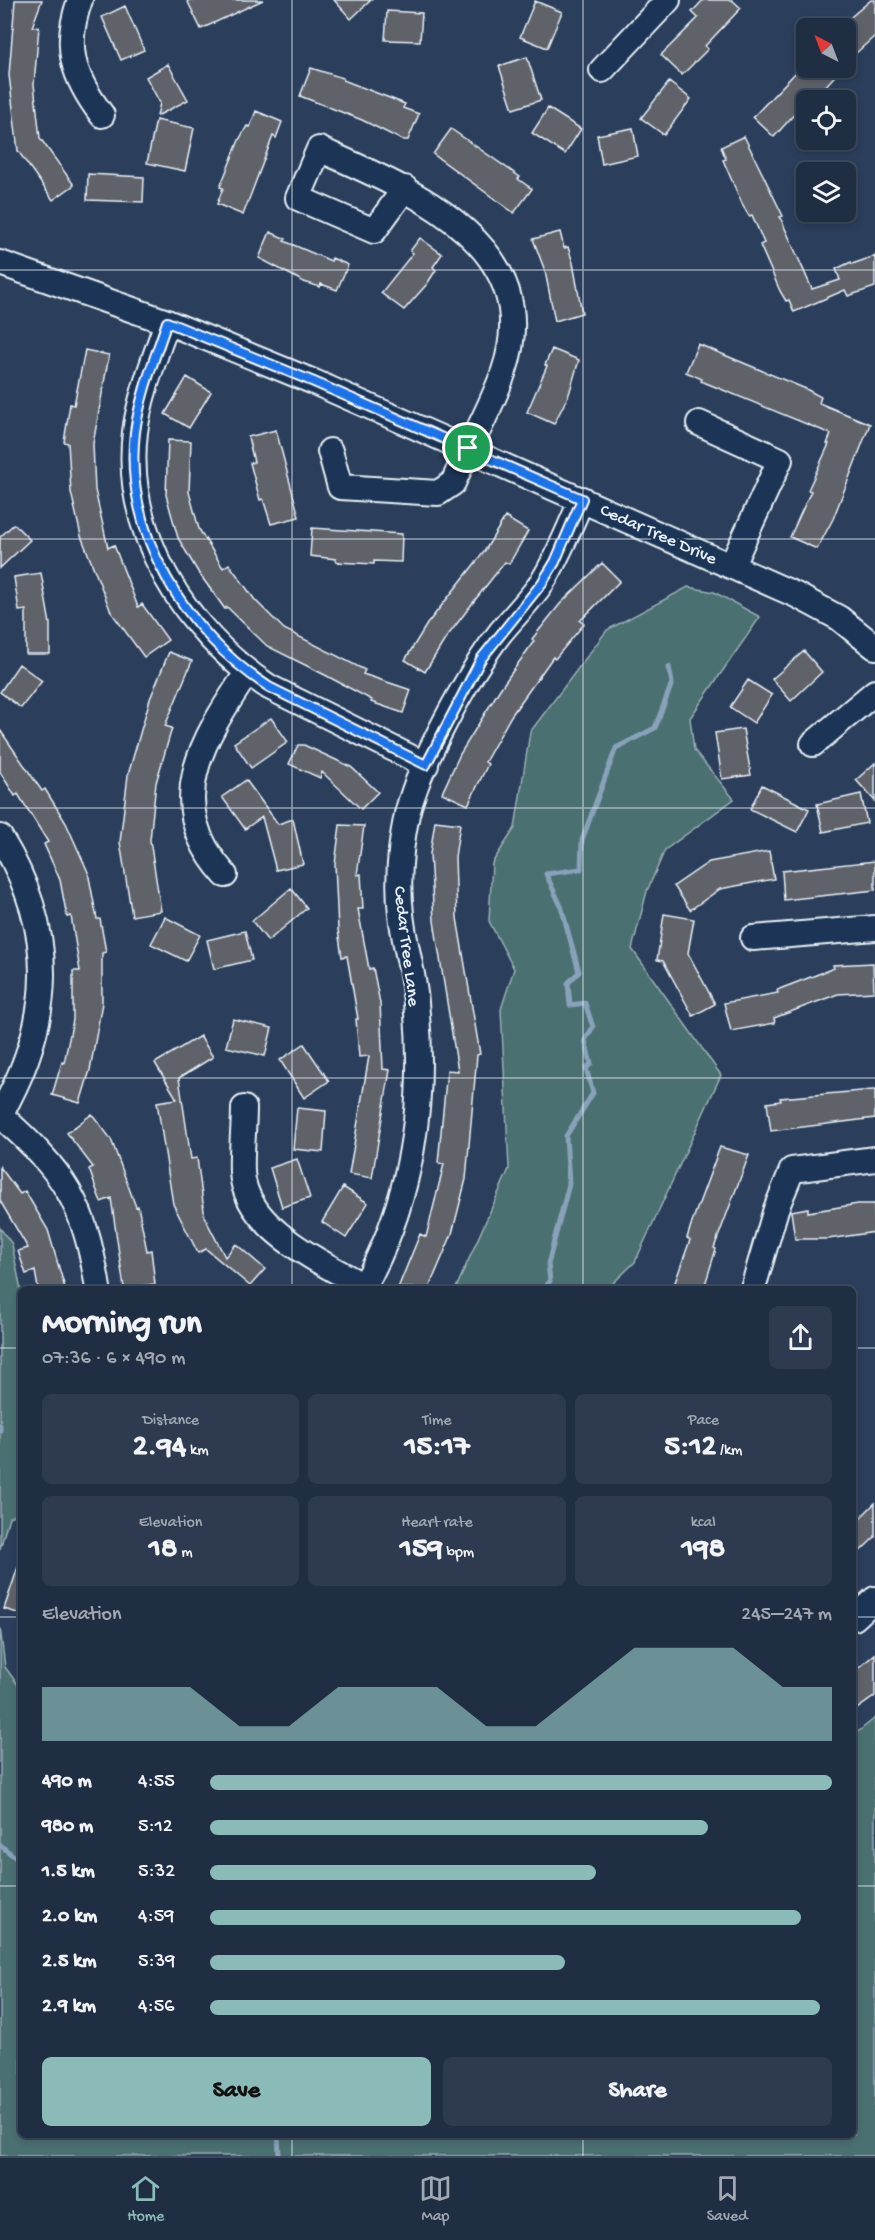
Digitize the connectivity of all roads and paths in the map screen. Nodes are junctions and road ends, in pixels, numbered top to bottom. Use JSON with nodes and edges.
{"nodes":[{"id":1,"x":80,"y":0,"type":"edge"},
{"id":2,"x":668,"y":0,"type":"edge"},
{"id":3,"x":602,"y":70,"type":"dead end"},
{"id":4,"x":102,"y":115,"type":"dead end"},
{"id":5,"x":405,"y":188,"type":"dead end"},
{"id":6,"x":0,"y":263,"type":"edge"},
{"id":7,"x":167,"y":322,"type":"junction"},
{"id":8,"x":699,"y":423,"type":"dead end"},
{"id":9,"x":468,"y":448,"type":"junction"},
{"id":10,"x":330,"y":451,"type":"dead end"},
{"id":11,"x":582,"y":499,"type":"junction"},
{"id":12,"x":732,"y":565,"type":"junction"},
{"id":13,"x":875,"y":647,"type":"edge"},
{"id":14,"x":247,"y":673,"type":"junction"},
{"id":15,"x":875,"y":692,"type":"edge"},
{"id":16,"x":813,"y":744,"type":"dead end"},
{"id":17,"x":426,"y":765,"type":"junction"},
{"id":18,"x":0,"y":837,"type":"edge"},
{"id":19,"x":225,"y":875,"type":"dead end"},
{"id":20,"x":875,"y":928,"type":"edge"},
{"id":21,"x":753,"y":938,"type":"dead end"},
{"id":22,"x":244,"y":1108,"type":"dead end"},
{"id":23,"x":0,"y":1115,"type":"edge"},
{"id":24,"x":875,"y":1159,"type":"edge"},
{"id":25,"x":98,"y":1286,"type":"edge"},
{"id":26,"x":361,"y":1286,"type":"edge"},
{"id":27,"x":365,"y":1286,"type":"edge"},
{"id":28,"x":754,"y":1286,"type":"edge"},
{"id":29,"x":875,"y":1599,"type":"edge"},
{"id":30,"x":856,"y":1616,"type":"edge"}],
"edges":[{"from":1,"to":4,"type":"street"},
{"from":2,"to":3,"type":"street"},
{"from":5,"to":9,"type":"street"},
{"from":6,"to":7,"type":"street","name":"Cedar Tree Drive"},
{"from":7,"to":9,"type":"street","name":"Cedar Tree Drive"},
{"from":7,"to":14,"type":"street"},
{"from":8,"to":12,"type":"street"},
{"from":9,"to":10,"type":"street"},
{"from":9,"to":11,"type":"street","name":"Cedar Tree Drive"},
{"from":11,"to":12,"type":"street","name":"Cedar Tree Drive"},
{"from":11,"to":17,"type":"street","name":"Cedar Tree Lane"},
{"from":12,"to":13,"type":"street","name":"Cedar Tree Drive"},
{"from":14,"to":17,"type":"street"},
{"from":14,"to":19,"type":"street"},
{"from":15,"to":16,"type":"street"},
{"from":17,"to":27,"type":"street","name":"Cedar Tree Lane"},
{"from":18,"to":23,"type":"street"},
{"from":20,"to":21,"type":"street"},
{"from":22,"to":26,"type":"street"},
{"from":23,"to":25,"type":"street"},
{"from":24,"to":28,"type":"street"},
{"from":29,"to":30,"type":"street"}]}
